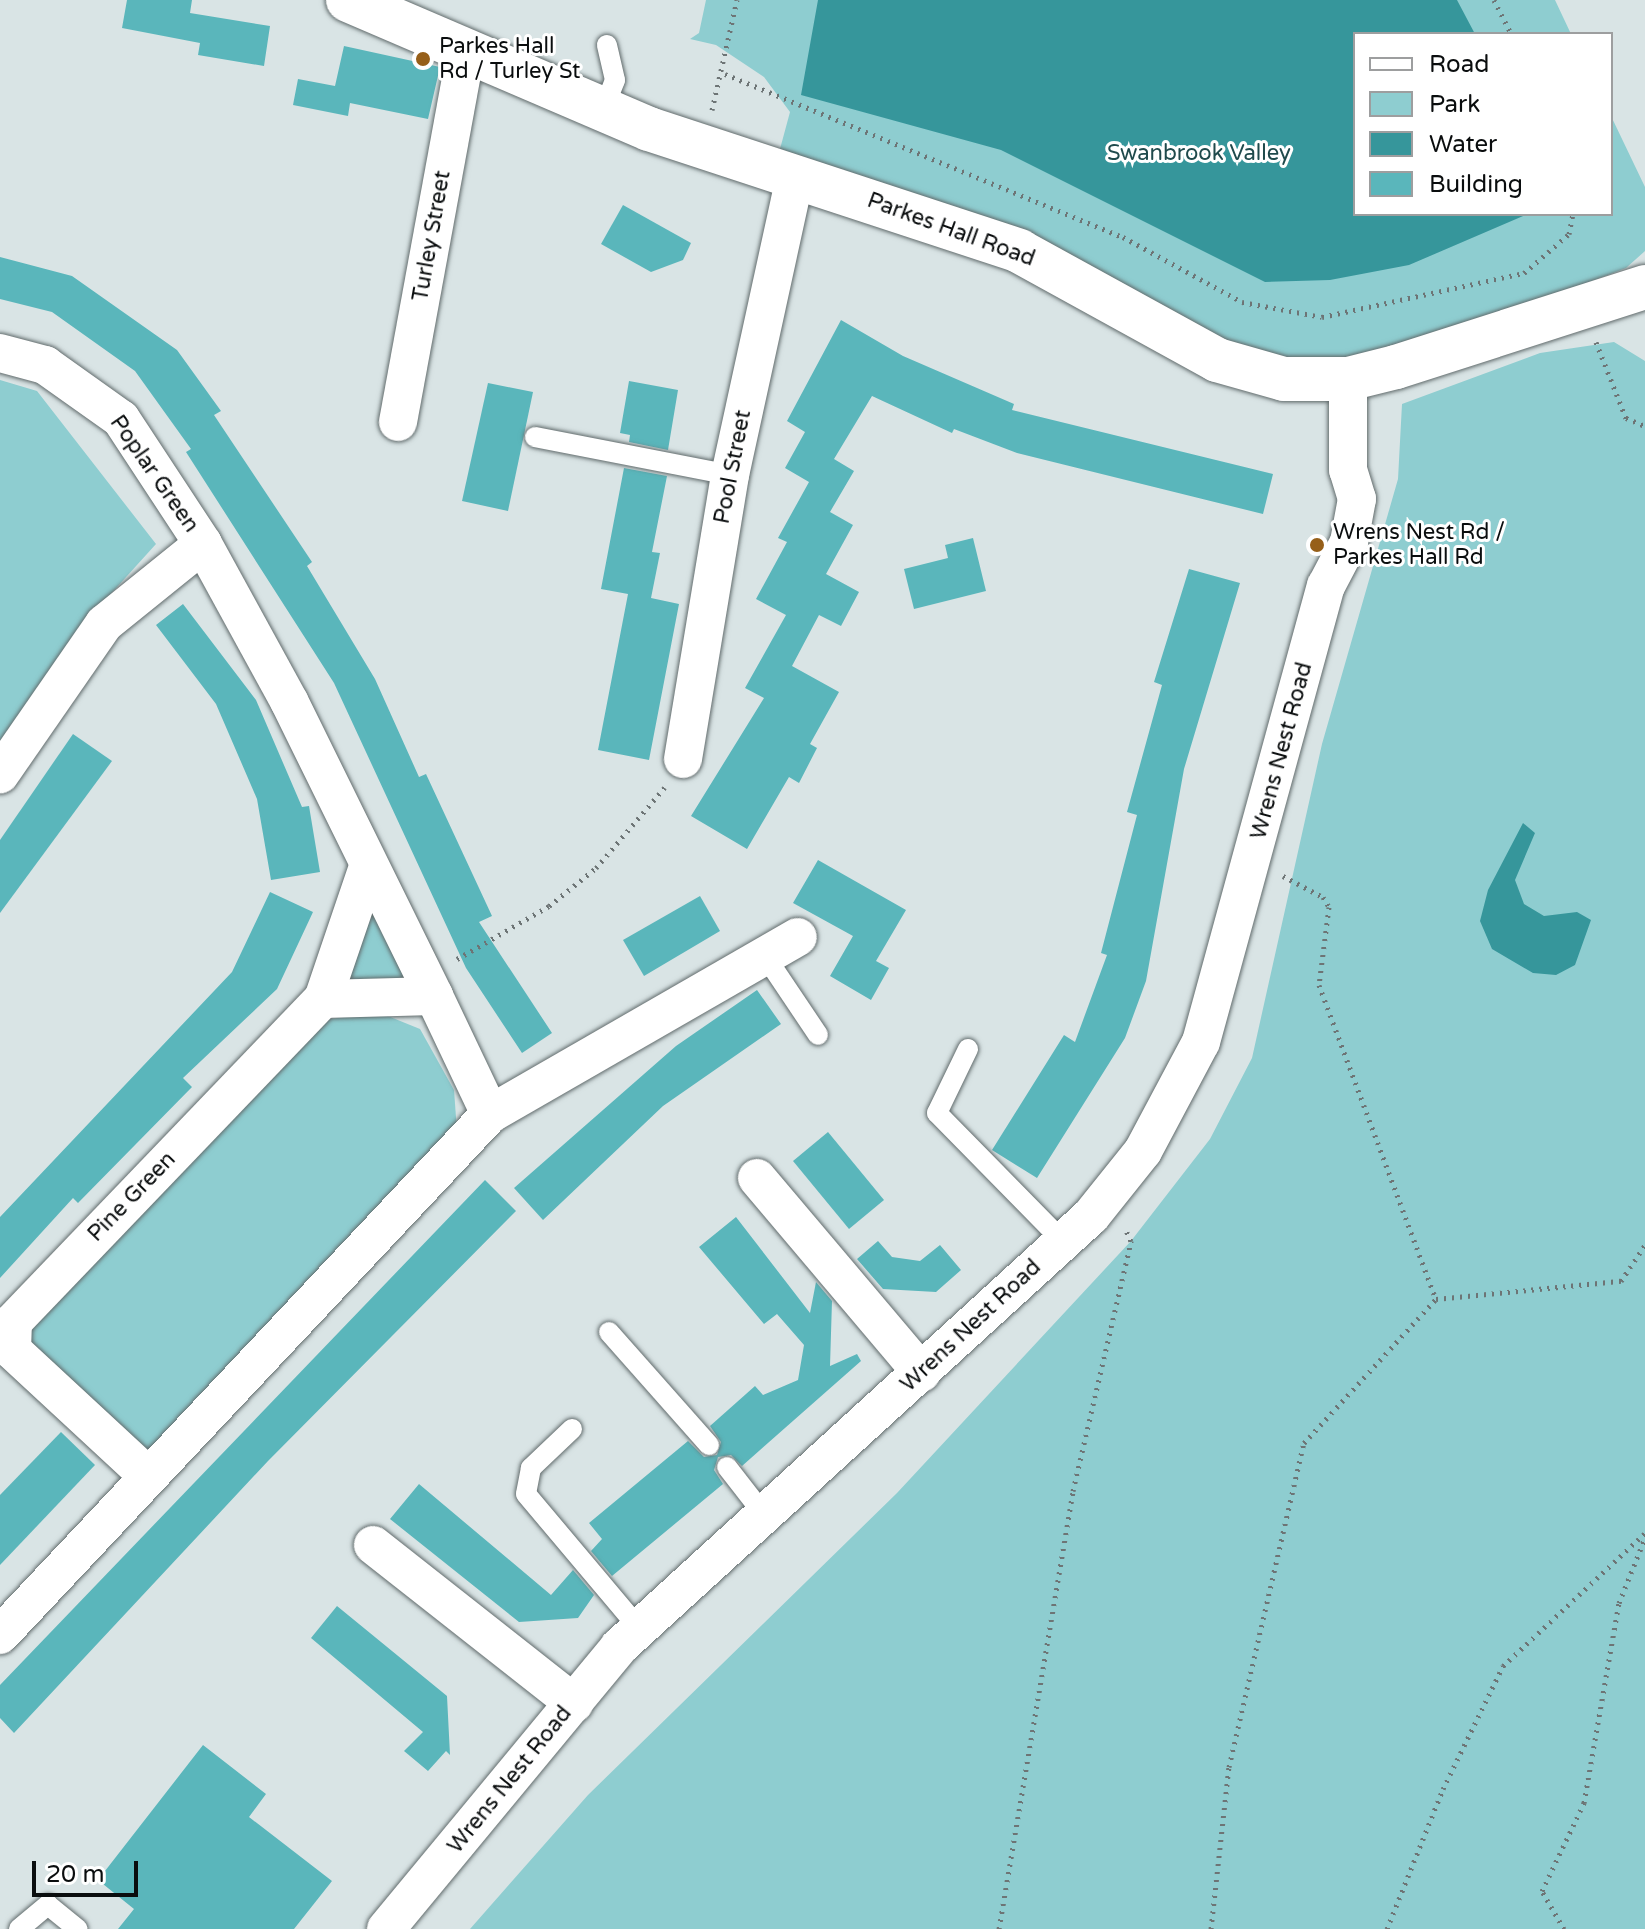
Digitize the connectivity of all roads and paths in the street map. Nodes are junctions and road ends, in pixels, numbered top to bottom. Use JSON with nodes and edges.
{"nodes":[{"id":1,"x":348,"y":0,"type":"edge"},
{"id":2,"x":737,"y":0,"type":"edge"},
{"id":3,"x":1494,"y":0,"type":"edge"},
{"id":4,"x":398,"y":10,"type":"edge"},
{"id":5,"x":1510,"y":32,"type":"edge"},
{"id":6,"x":607,"y":45,"type":"dead end"},
{"id":7,"x":466,"y":50,"type":"junction"},
{"id":8,"x":725,"y":74,"type":"junction"},
{"id":9,"x":603,"y":110,"type":"junction"},
{"id":10,"x":709,"y":123,"type":"dead end"},
{"id":11,"x":795,"y":177,"type":"junction"},
{"id":12,"x":1573,"y":216,"type":"edge"},
{"id":13,"x":1645,"y":287,"type":"edge"},
{"id":14,"x":1595,"y":335,"type":"dead end"},
{"id":15,"x":0,"y":353,"type":"edge"},
{"id":16,"x":1348,"y":379,"type":"junction"},
{"id":17,"x":398,"y":422,"type":"dead end"},
{"id":18,"x":1645,"y":426,"type":"edge"},
{"id":19,"x":535,"y":437,"type":"dead end"},
{"id":20,"x":730,"y":475,"type":"junction"},
{"id":21,"x":203,"y":544,"type":"junction"},
{"id":22,"x":683,"y":759,"type":"joint"},
{"id":23,"x":0,"y":774,"type":"edge"},
{"id":24,"x":1253,"y":861,"type":"junction"},
{"id":25,"x":368,"y":867,"type":"junction"},
{"id":26,"x":798,"y":937,"type":"dead end"},
{"id":27,"x":765,"y":956,"type":"junction"},
{"id":28,"x":429,"y":988,"type":"junction"},
{"id":29,"x":323,"y":999,"type":"junction"},
{"id":30,"x":818,"y":1035,"type":"dead end"},
{"id":31,"x":968,"y":1049,"type":"dead end"},
{"id":32,"x":490,"y":1114,"type":"junction"},
{"id":33,"x":757,"y":1178,"type":"dead end"},
{"id":34,"x":1109,"y":1194,"type":"junction"},
{"id":35,"x":1063,"y":1241,"type":"junction"},
{"id":36,"x":1645,"y":1245,"type":"edge"},
{"id":37,"x":1436,"y":1299,"type":"junction"},
{"id":38,"x":609,"y":1332,"type":"dead end"},
{"id":39,"x":922,"y":1373,"type":"junction"},
{"id":40,"x":572,"y":1429,"type":"dead end"},
{"id":41,"x":709,"y":1445,"type":"dead end"},
{"id":42,"x":727,"y":1467,"type":"dead end"},
{"id":43,"x":148,"y":1476,"type":"junction"},
{"id":44,"x":762,"y":1512,"type":"junction"},
{"id":45,"x":1645,"y":1536,"type":"edge"},
{"id":46,"x":373,"y":1545,"type":"dead end"},
{"id":47,"x":639,"y":1628,"type":"junction"},
{"id":48,"x":0,"y":1635,"type":"edge"},
{"id":49,"x":574,"y":1703,"type":"junction"},
{"id":50,"x":19,"y":1929,"type":"edge"},
{"id":51,"x":78,"y":1929,"type":"edge"},
{"id":52,"x":386,"y":1929,"type":"edge"},
{"id":53,"x":999,"y":1929,"type":"edge"},
{"id":54,"x":1211,"y":1929,"type":"edge"},
{"id":55,"x":1387,"y":1929,"type":"edge"},
{"id":56,"x":1564,"y":1929,"type":"edge"}],
"edges":[{"from":1,"to":4,"type":"street","name":"Parkes Hall Road"},
{"from":2,"to":8,"type":"path"},
{"from":3,"to":5,"type":"path"},
{"from":4,"to":7,"type":"street","name":"Parkes Hall Road"},
{"from":6,"to":9,"type":"lane"},
{"from":7,"to":9,"type":"street","name":"Parkes Hall Road"},
{"from":7,"to":17,"type":"street","name":"Turley Street"},
{"from":8,"to":10,"type":"path"},
{"from":8,"to":12,"type":"path"},
{"from":9,"to":11,"type":"street","name":"Parkes Hall Road"},
{"from":11,"to":16,"type":"street","name":"Parkes Hall Road"},
{"from":11,"to":20,"type":"street","name":"Pool Street"},
{"from":13,"to":16,"type":"street","name":"Parkes Hall Road"},
{"from":14,"to":18,"type":"path"},
{"from":15,"to":21,"type":"street","name":"Poplar Green"},
{"from":16,"to":24,"type":"street","name":"Wrens Nest Road"},
{"from":19,"to":20,"type":"lane"},
{"from":20,"to":22,"type":"street","name":"Pool Street"},
{"from":21,"to":23,"type":"street","name":"Poplar Green"},
{"from":21,"to":25,"type":"street"},
{"from":22,"to":28,"type":"path"},
{"from":24,"to":34,"type":"street","name":"Wrens Nest Road"},
{"from":24,"to":37,"type":"path"},
{"from":25,"to":28,"type":"street"},
{"from":25,"to":29,"type":"street"},
{"from":26,"to":27,"type":"street"},
{"from":27,"to":30,"type":"lane"},
{"from":27,"to":32,"type":"street"},
{"from":28,"to":29,"type":"street"},
{"from":28,"to":32,"type":"street"},
{"from":29,"to":43,"type":"street","name":"Pine Green"},
{"from":31,"to":35,"type":"lane"},
{"from":32,"to":43,"type":"street"},
{"from":33,"to":39,"type":"street"},
{"from":34,"to":35,"type":"street","name":"Wrens Nest Road"},
{"from":34,"to":53,"type":"path"},
{"from":35,"to":39,"type":"street","name":"Wrens Nest Road"},
{"from":36,"to":37,"type":"path"},
{"from":37,"to":54,"type":"path"},
{"from":38,"to":41,"type":"lane"},
{"from":39,"to":44,"type":"street","name":"Wrens Nest Road"},
{"from":40,"to":47,"type":"lane"},
{"from":42,"to":44,"type":"lane"},
{"from":43,"to":48,"type":"street"},
{"from":44,"to":47,"type":"street","name":"Wrens Nest Road"},
{"from":45,"to":55,"type":"path"},
{"from":45,"to":56,"type":"path"},
{"from":46,"to":49,"type":"street"},
{"from":47,"to":49,"type":"street","name":"Wrens Nest Road"},
{"from":49,"to":52,"type":"street","name":"Wrens Nest Road"},
{"from":50,"to":51,"type":"lane"}]}
